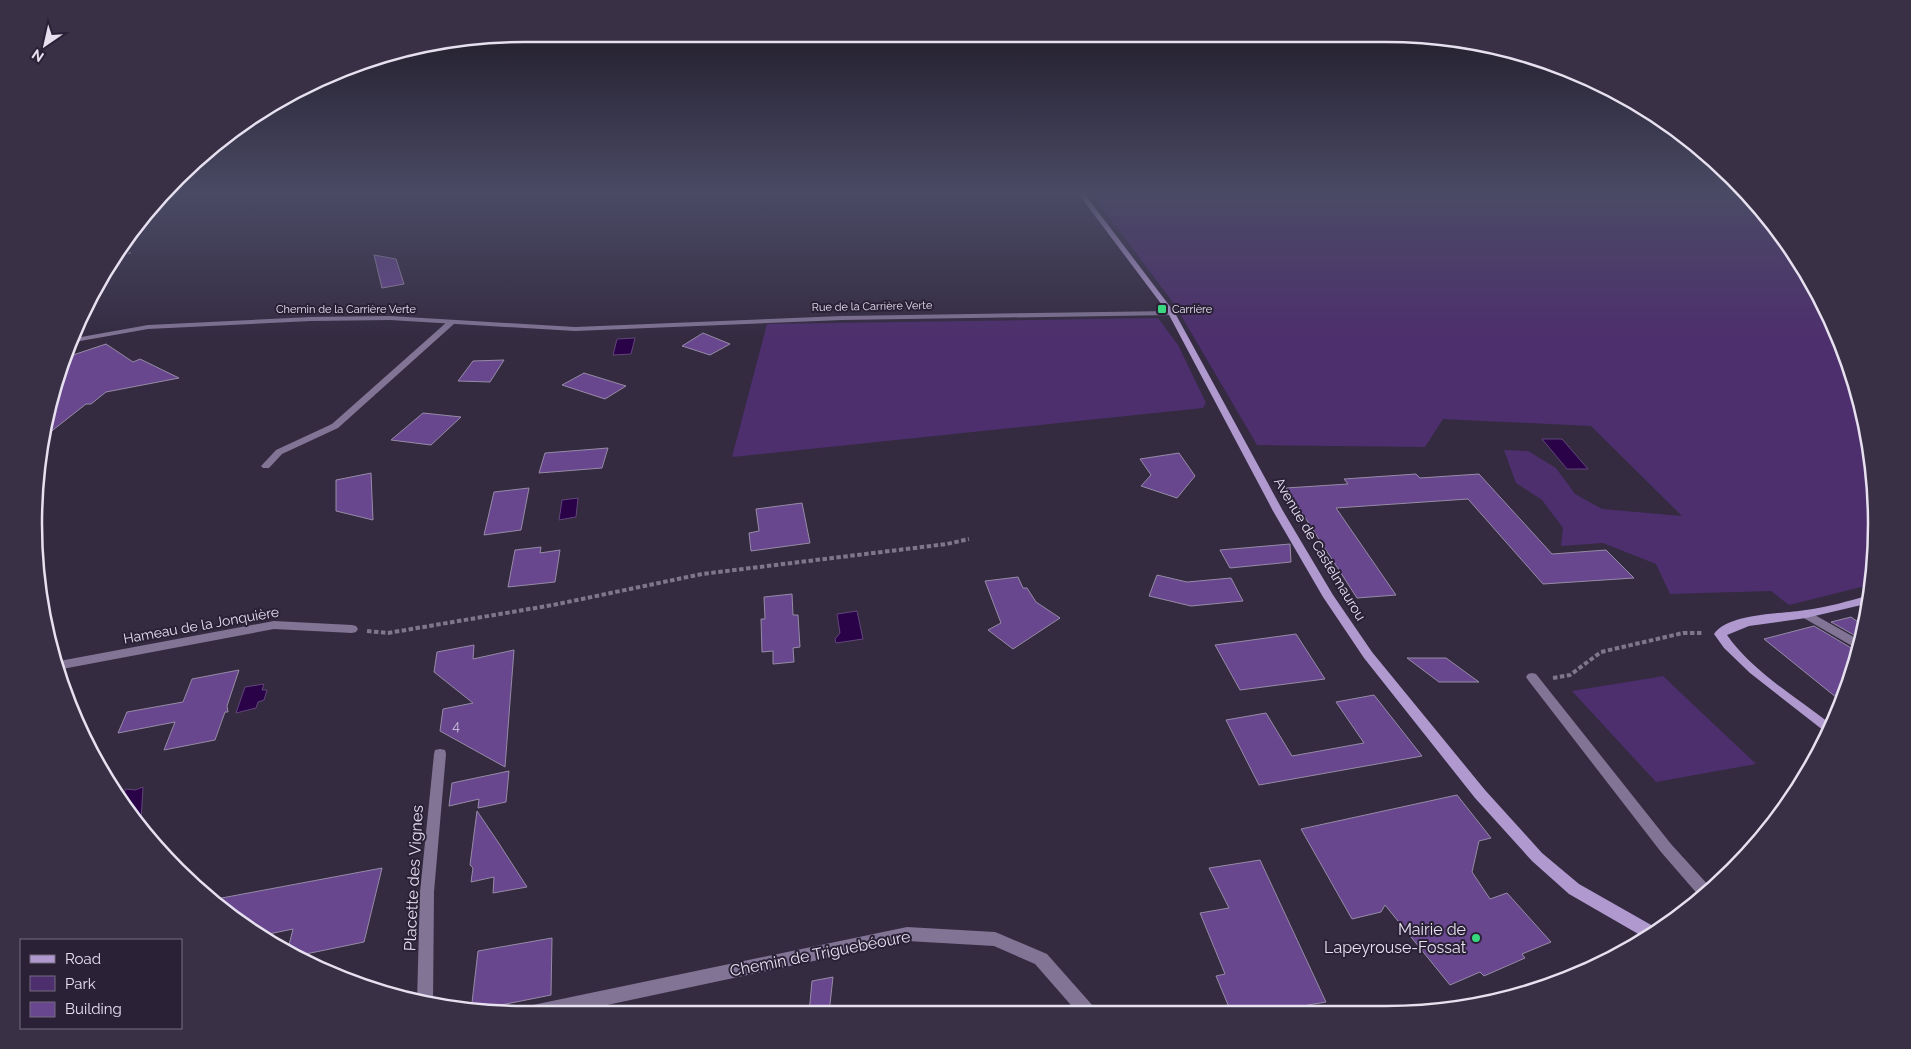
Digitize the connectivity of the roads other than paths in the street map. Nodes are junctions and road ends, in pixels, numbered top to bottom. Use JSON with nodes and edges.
{"nodes":[{"id":1,"x":1117,"y":241,"type":"edge"},
{"id":2,"x":1171,"y":313,"type":"junction"},
{"id":3,"x":451,"y":323,"type":"junction"},
{"id":4,"x":575,"y":329,"type":"joint"},
{"id":5,"x":79,"y":339,"type":"edge"},
{"id":6,"x":266,"y":466,"type":"dead end"},
{"id":7,"x":1862,"y":601,"type":"edge"},
{"id":8,"x":1806,"y":614,"type":"junction"},
{"id":9,"x":352,"y":628,"type":"road end"},
{"id":10,"x":1854,"y":642,"type":"edge"},
{"id":11,"x":64,"y":665,"type":"edge"},
{"id":12,"x":1534,"y":679,"type":"road end"},
{"id":13,"x":1825,"y":726,"type":"edge"},
{"id":14,"x":440,"y":754,"type":"dead end"},
{"id":15,"x":1702,"y":889,"type":"edge"},
{"id":16,"x":1646,"y":930,"type":"edge"},
{"id":17,"x":425,"y":996,"type":"edge"},
{"id":18,"x":566,"y":1006,"type":"edge"},
{"id":19,"x":1083,"y":1006,"type":"edge"}],
"edges":[{"from":1,"to":2,"type":"street","name":"Avenue de Castelmaurou"},
{"from":2,"to":4,"type":"street","name":"Rue de la Carrière Verte"},
{"from":2,"to":16,"type":"street","name":"Avenue de Castelmaurou"},
{"from":3,"to":4,"type":"street","name":"Chemin de la Carrière Verte"},
{"from":3,"to":5,"type":"street","name":"Chemin de la Carrière Verte"},
{"from":3,"to":6,"type":"street"},
{"from":7,"to":8,"type":"street"},
{"from":8,"to":10,"type":"street"},
{"from":8,"to":13,"type":"street"},
{"from":9,"to":11,"type":"street","name":"Hameau de la Jonquière"},
{"from":12,"to":15,"type":"street"},
{"from":14,"to":17,"type":"street","name":"Placette des Vignes"},
{"from":18,"to":19,"type":"street","name":"Chemin de Triguebéoure"}]}
